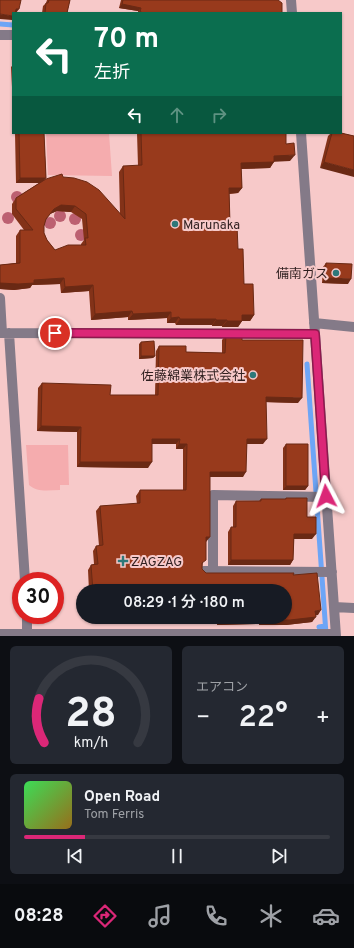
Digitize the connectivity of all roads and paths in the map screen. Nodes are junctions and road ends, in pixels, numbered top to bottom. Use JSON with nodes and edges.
{"nodes":[{"id":1,"x":291,"y":0,"type":"edge"},
{"id":2,"x":292,"y":12,"type":"edge"},
{"id":3,"x":0,"y":35,"type":"edge"},
{"id":4,"x":12,"y":35,"type":"edge"},
{"id":5,"x":301,"y":134,"type":"edge"},
{"id":6,"x":0,"y":298,"type":"edge"},
{"id":7,"x":314,"y":323,"type":"junction"},
{"id":8,"x":354,"y":326,"type":"edge"},
{"id":9,"x":4,"y":333,"type":"edge"},
{"id":10,"x":315,"y":334,"type":"junction"},
{"id":11,"x":324,"y":496,"type":"junction"},
{"id":12,"x":24,"y":572,"type":"edge"},
{"id":13,"x":329,"y":572,"type":"junction"},
{"id":14,"x":334,"y":607,"type":"junction"},
{"id":15,"x":354,"y":608,"type":"edge"},
{"id":16,"x":27,"y":624,"type":"edge"},
{"id":17,"x":0,"y":634,"type":"edge"},
{"id":18,"x":331,"y":634,"type":"edge"},
{"id":19,"x":27,"y":635,"type":"edge"},
{"id":20,"x":286,"y":635,"type":"edge"}],
"edges":[{"from":1,"to":2,"type":"street"},
{"from":3,"to":4,"type":"street"},
{"from":5,"to":7,"type":"street"},
{"from":6,"to":9,"type":"street"},
{"from":7,"to":8,"type":"street"},
{"from":7,"to":10,"type":"street"},
{"from":9,"to":10,"type":"street"},
{"from":9,"to":12,"type":"street"},
{"from":10,"to":11,"type":"street"},
{"from":11,"to":13,"type":"street"},
{"from":11,"to":13,"type":"street"},
{"from":13,"to":14,"type":"street"},
{"from":14,"to":15,"type":"street"},
{"from":14,"to":18,"type":"street"},
{"from":16,"to":19,"type":"street"},
{"from":17,"to":19,"type":"street"},
{"from":18,"to":20,"type":"street"},
{"from":19,"to":20,"type":"street"}]}
